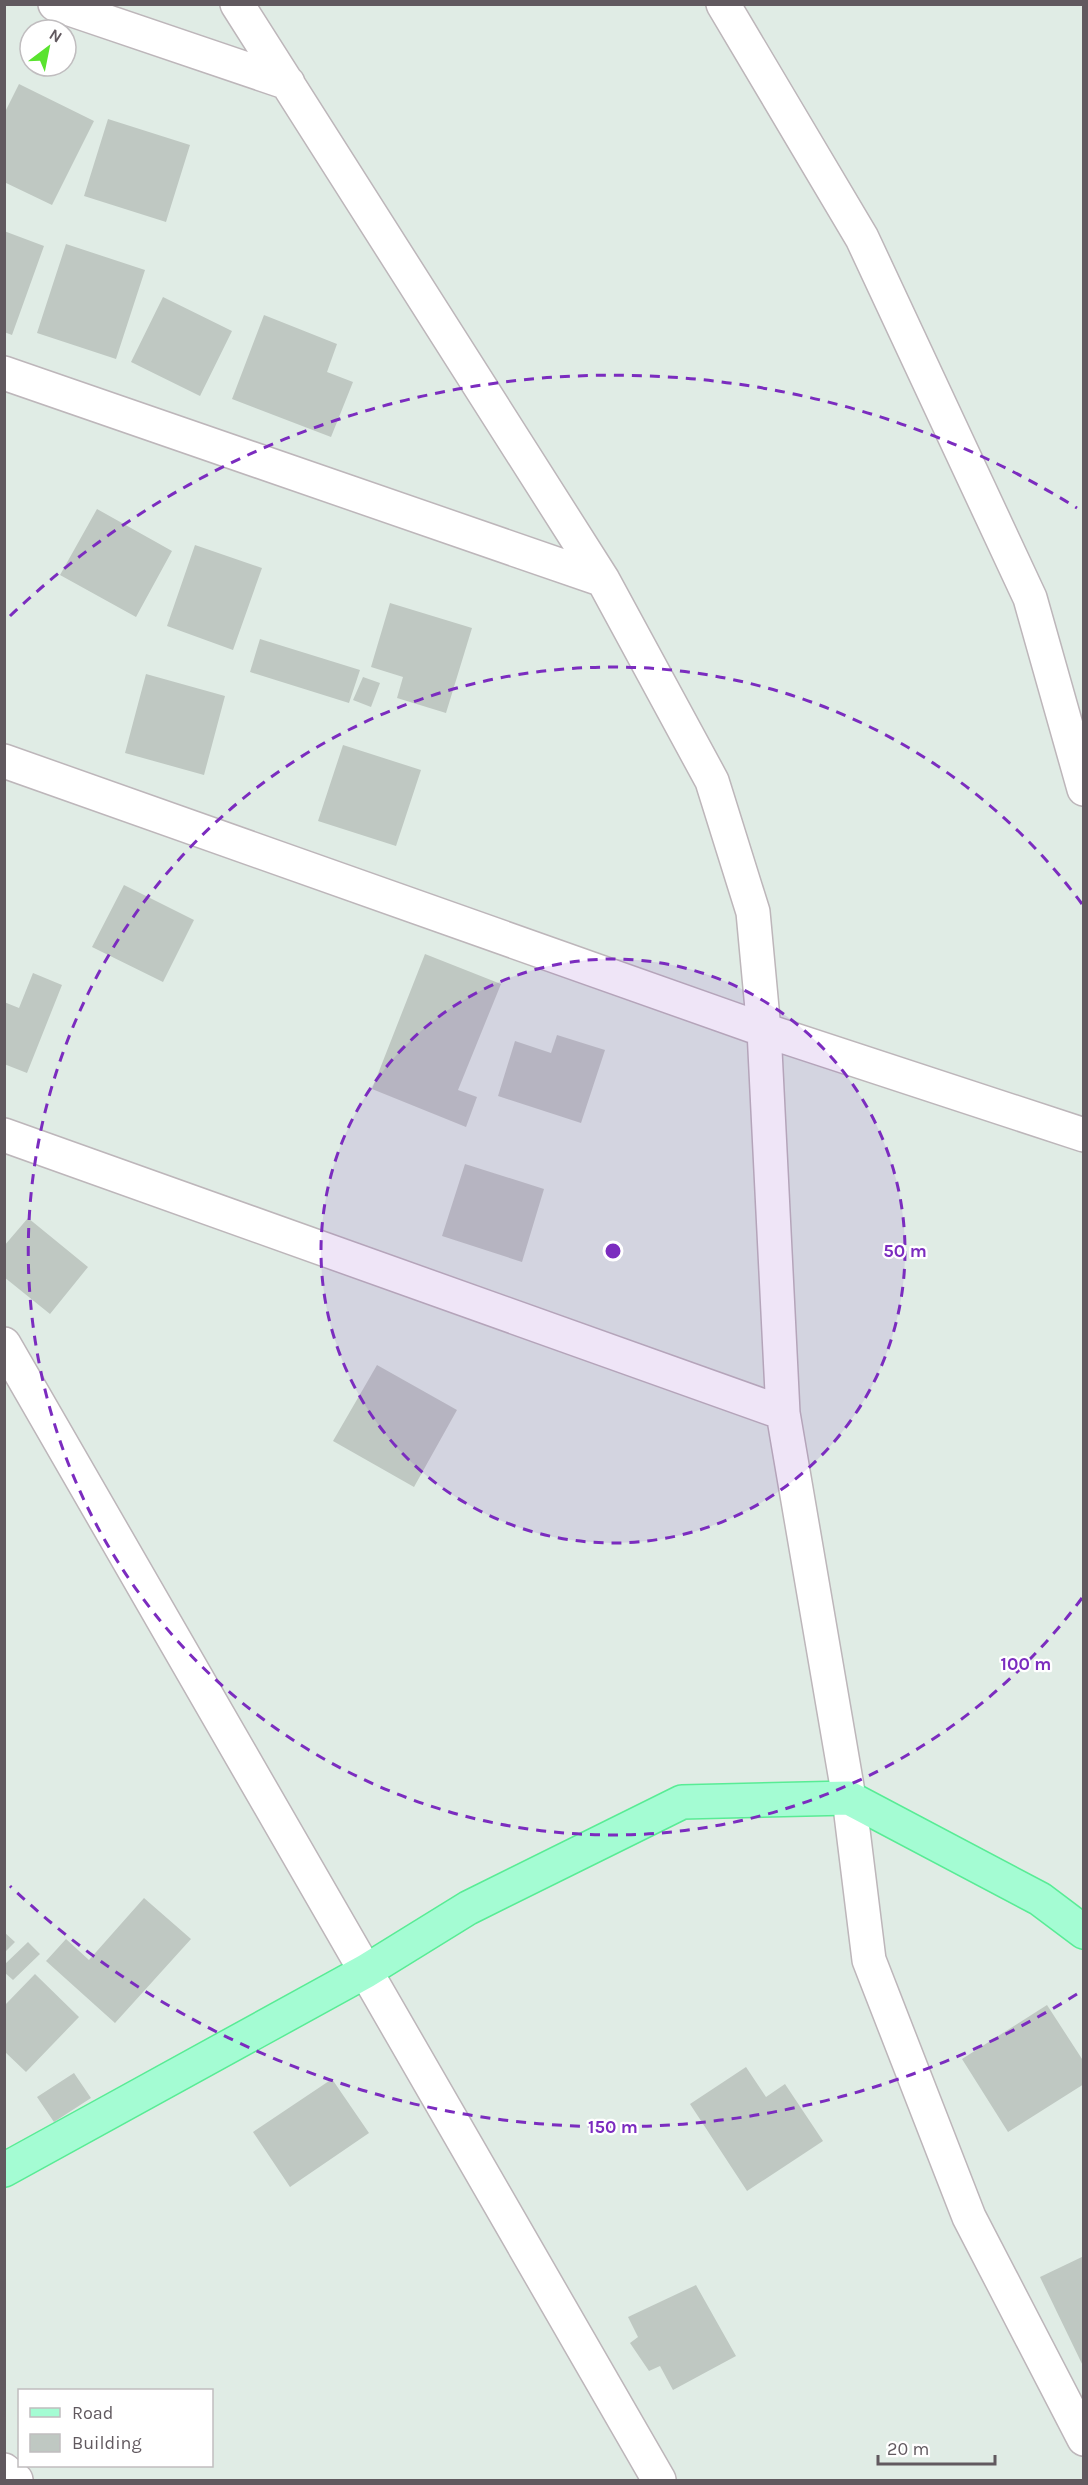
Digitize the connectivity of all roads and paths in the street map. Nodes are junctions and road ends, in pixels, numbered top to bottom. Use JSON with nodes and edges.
{"nodes":[{"id":1,"x":55,"y":4,"type":"edge"},
{"id":2,"x":237,"y":4,"type":"edge"},
{"id":3,"x":723,"y":4,"type":"edge"},
{"id":4,"x":288,"y":83,"type":"junction"},
{"id":5,"x":4,"y":372,"type":"edge"},
{"id":6,"x":603,"y":580,"type":"junction"},
{"id":7,"x":4,"y":761,"type":"edge"},
{"id":8,"x":1083,"y":789,"type":"edge"},
{"id":9,"x":764,"y":1030,"type":"junction"},
{"id":10,"x":4,"y":1135,"type":"edge"},
{"id":11,"x":1083,"y":1135,"type":"edge"},
{"id":12,"x":4,"y":1344,"type":"edge"},
{"id":13,"x":783,"y":1413,"type":"junction"},
{"id":14,"x":849,"y":1798,"type":"junction"},
{"id":15,"x":1083,"y":1932,"type":"edge"},
{"id":16,"x":366,"y":1971,"type":"junction"},
{"id":17,"x":7,"y":2165,"type":"edge"},
{"id":18,"x":1083,"y":2439,"type":"edge"},
{"id":19,"x":4,"y":2470,"type":"edge"},
{"id":20,"x":16,"y":2481,"type":"edge"},
{"id":21,"x":659,"y":2481,"type":"edge"}],
"edges":[{"from":1,"to":4,"type":"street"},
{"from":2,"to":4,"type":"street"},
{"from":3,"to":8,"type":"street"},
{"from":4,"to":6,"type":"street"},
{"from":5,"to":6,"type":"street"},
{"from":6,"to":9,"type":"street"},
{"from":7,"to":9,"type":"street"},
{"from":9,"to":11,"type":"street"},
{"from":9,"to":13,"type":"street"},
{"from":10,"to":13,"type":"street"},
{"from":12,"to":16,"type":"street"},
{"from":13,"to":14,"type":"street"},
{"from":14,"to":15,"type":"main road"},
{"from":14,"to":16,"type":"main road"},
{"from":14,"to":18,"type":"street"},
{"from":16,"to":17,"type":"main road"},
{"from":16,"to":21,"type":"street"},
{"from":19,"to":20,"type":"street"}]}
